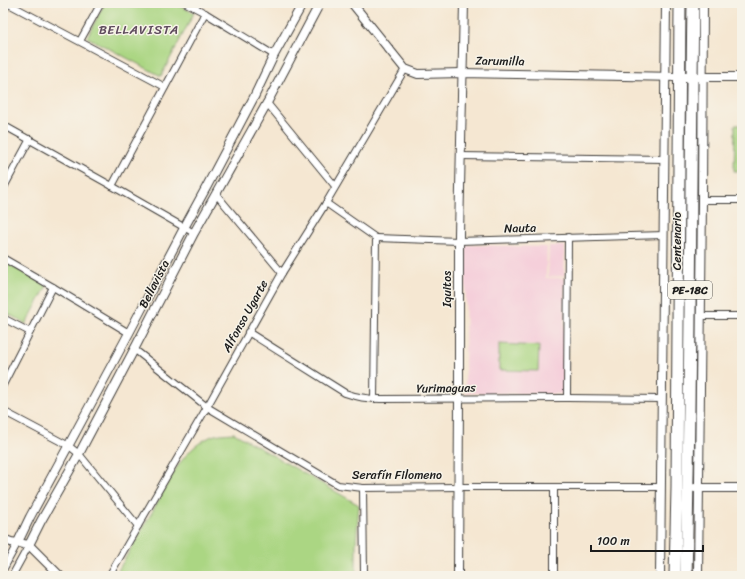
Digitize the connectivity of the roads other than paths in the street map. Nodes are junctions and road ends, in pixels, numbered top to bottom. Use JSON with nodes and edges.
{"nodes":[{"id":1,"x":8,"y":3,"type":"edge"},
{"id":2,"x":101,"y":3,"type":"edge"},
{"id":3,"x":186,"y":3,"type":"edge"},
{"id":4,"x":303,"y":3,"type":"edge"},
{"id":5,"x":320,"y":3,"type":"edge"},
{"id":6,"x":352,"y":3,"type":"edge"},
{"id":7,"x":464,"y":3,"type":"edge"},
{"id":8,"x":666,"y":3,"type":"edge"},
{"id":9,"x":680,"y":3,"type":"edge"},
{"id":10,"x":693,"y":3,"type":"edge"},
{"id":11,"x":703,"y":3,"type":"edge"},
{"id":12,"x":3,"y":12,"type":"edge"},
{"id":13,"x":205,"y":12,"type":"junction"},
{"id":14,"x":80,"y":41,"type":"junction"},
{"id":15,"x":274,"y":55,"type":"junction"},
{"id":16,"x":405,"y":69,"type":"junction"},
{"id":17,"x":462,"y":73,"type":"junction"},
{"id":18,"x":666,"y":77,"type":"junction"},
{"id":19,"x":680,"y":77,"type":"junction"},
{"id":20,"x":697,"y":77,"type":"junction"},
{"id":21,"x":742,"y":77,"type":"edge"},
{"id":22,"x":165,"y":86,"type":"junction"},
{"id":23,"x":267,"y":103,"type":"junction"},
{"id":24,"x":3,"y":125,"type":"edge"},
{"id":25,"x":30,"y":140,"type":"junction"},
{"id":26,"x":460,"y":156,"type":"junction"},
{"id":27,"x":665,"y":159,"type":"junction"},
{"id":28,"x":112,"y":186,"type":"junction"},
{"id":29,"x":335,"y":186,"type":"junction"},
{"id":30,"x":3,"y":189,"type":"edge"},
{"id":31,"x":216,"y":194,"type":"junction"},
{"id":32,"x":702,"y":200,"type":"junction"},
{"id":33,"x":742,"y":200,"type":"edge"},
{"id":34,"x":326,"y":203,"type":"junction"},
{"id":35,"x":184,"y":228,"type":"junction"},
{"id":36,"x":194,"y":233,"type":"junction"},
{"id":37,"x":664,"y":235,"type":"junction"},
{"id":38,"x":568,"y":237,"type":"junction"},
{"id":39,"x":376,"y":238,"type":"junction"},
{"id":40,"x":459,"y":241,"type":"junction"},
{"id":41,"x":3,"y":258,"type":"edge"},
{"id":42,"x":282,"y":273,"type":"junction"},
{"id":43,"x":53,"y":287,"type":"junction"},
{"id":44,"x":701,"y":316,"type":"junction"},
{"id":45,"x":742,"y":316,"type":"edge"},
{"id":46,"x":3,"y":318,"type":"edge"},
{"id":47,"x":30,"y":332,"type":"junction"},
{"id":48,"x":248,"y":332,"type":"junction"},
{"id":49,"x":129,"y":333,"type":"junction"},
{"id":50,"x":134,"y":349,"type":"junction"},
{"id":51,"x":3,"y":385,"type":"edge"},
{"id":52,"x":567,"y":398,"type":"junction"},
{"id":53,"x":374,"y":399,"type":"junction"},
{"id":54,"x":460,"y":399,"type":"junction"},
{"id":55,"x":662,"y":399,"type":"junction"},
{"id":56,"x":207,"y":407,"type":"junction"},
{"id":57,"x":3,"y":411,"type":"edge"},
{"id":58,"x":69,"y":446,"type":"junction"},
{"id":59,"x":79,"y":454,"type":"junction"},
{"id":60,"x":459,"y":487,"type":"junction"},
{"id":61,"x":554,"y":487,"type":"junction"},
{"id":62,"x":661,"y":487,"type":"junction"},
{"id":63,"x":363,"y":488,"type":"junction"},
{"id":64,"x":677,"y":488,"type":"junction"},
{"id":65,"x":694,"y":488,"type":"junction"},
{"id":66,"x":742,"y":488,"type":"edge"},
{"id":67,"x":138,"y":526,"type":"junction"},
{"id":68,"x":3,"y":539,"type":"edge"},
{"id":69,"x":18,"y":542,"type":"junction"},
{"id":70,"x":29,"y":545,"type":"junction"},
{"id":71,"x":3,"y":570,"type":"edge"},
{"id":72,"x":12,"y":576,"type":"edge"},
{"id":73,"x":60,"y":576,"type":"edge"},
{"id":74,"x":109,"y":576,"type":"edge"},
{"id":75,"x":364,"y":576,"type":"edge"},
{"id":76,"x":458,"y":576,"type":"edge"},
{"id":77,"x":554,"y":576,"type":"edge"},
{"id":78,"x":660,"y":576,"type":"edge"},
{"id":79,"x":675,"y":576,"type":"edge"},
{"id":80,"x":686,"y":576,"type":"edge"},
{"id":81,"x":698,"y":576,"type":"edge"}],
"edges":[{"from":1,"to":12,"type":"street"},
{"from":1,"to":14,"type":"street"},
{"from":2,"to":14,"type":"street"},
{"from":3,"to":13,"type":"street"},
{"from":4,"to":15,"type":"street","name":"Bellavista"},
{"from":5,"to":23,"type":"street","name":"Bellavista"},
{"from":6,"to":16,"type":"street"},
{"from":7,"to":17,"type":"street","name":"Iquitos"},
{"from":8,"to":18,"type":"street"},
{"from":9,"to":19,"type":"highway","name":"Centenario","number":"PE-18C"},
{"from":10,"to":20,"type":"highway","name":"Centenario","number":"PE-18C"},
{"from":11,"to":20,"type":"street"},
{"from":13,"to":15,"type":"street"},
{"from":13,"to":22,"type":"street"},
{"from":14,"to":22,"type":"street"},
{"from":15,"to":35,"type":"street","name":"Bellavista"},
{"from":16,"to":17,"type":"street","name":"Zarumilla"},
{"from":16,"to":29,"type":"street","name":"Alfonso Ugarte"},
{"from":17,"to":18,"type":"street","name":"Zarumilla"},
{"from":17,"to":26,"type":"street","name":"Iquitos"},
{"from":18,"to":19,"type":"street","name":"Zarumilla"},
{"from":18,"to":27,"type":"street"},
{"from":19,"to":20,"type":"street","name":"Zarumilla"},
{"from":19,"to":64,"type":"highway","name":"Centenario","number":"PE-18C"},
{"from":20,"to":21,"type":"street","name":"Zarumilla"},
{"from":20,"to":32,"type":"street"},
{"from":20,"to":65,"type":"highway","name":"Centenario","number":"PE-18C"},
{"from":22,"to":28,"type":"street"},
{"from":23,"to":29,"type":"street"},
{"from":23,"to":31,"type":"street","name":"Bellavista"},
{"from":24,"to":25,"type":"street"},
{"from":25,"to":28,"type":"street"},
{"from":25,"to":30,"type":"street"},
{"from":26,"to":27,"type":"street"},
{"from":26,"to":40,"type":"street","name":"Iquitos"},
{"from":27,"to":37,"type":"street"},
{"from":28,"to":35,"type":"street"},
{"from":29,"to":34,"type":"street","name":"Alfonso Ugarte"},
{"from":31,"to":36,"type":"street","name":"Bellavista"},
{"from":31,"to":42,"type":"street"},
{"from":32,"to":33,"type":"street"},
{"from":32,"to":44,"type":"street"},
{"from":34,"to":39,"type":"street"},
{"from":34,"to":42,"type":"street","name":"Alfonso Ugarte"},
{"from":35,"to":36,"type":"street"},
{"from":35,"to":49,"type":"street","name":"Bellavista"},
{"from":36,"to":50,"type":"street","name":"Bellavista"},
{"from":37,"to":38,"type":"street","name":"Nauta"},
{"from":37,"to":55,"type":"street"},
{"from":38,"to":40,"type":"street","name":"Nauta"},
{"from":38,"to":52,"type":"street"},
{"from":39,"to":40,"type":"street","name":"Nauta"},
{"from":39,"to":53,"type":"street"},
{"from":40,"to":54,"type":"street","name":"Iquitos"},
{"from":41,"to":43,"type":"street"},
{"from":42,"to":48,"type":"street","name":"Alfonso Ugarte"},
{"from":43,"to":47,"type":"street"},
{"from":43,"to":49,"type":"street"},
{"from":44,"to":45,"type":"street"},
{"from":44,"to":65,"type":"street"},
{"from":46,"to":47,"type":"street"},
{"from":47,"to":51,"type":"street"},
{"from":48,"to":53,"type":"street","name":"Yurimaguas"},
{"from":48,"to":56,"type":"street","name":"Alfonso Ugarte"},
{"from":49,"to":58,"type":"street","name":"Bellavista"},
{"from":50,"to":56,"type":"street","name":"Serafín Filomeno"},
{"from":50,"to":59,"type":"street","name":"Bellavista"},
{"from":52,"to":54,"type":"street","name":"Yurimaguas"},
{"from":52,"to":55,"type":"street","name":"Yurimaguas"},
{"from":53,"to":54,"type":"street","name":"Yurimaguas"},
{"from":54,"to":60,"type":"street","name":"Iquitos"},
{"from":55,"to":62,"type":"street"},
{"from":56,"to":63,"type":"street","name":"Serafín Filomeno"},
{"from":56,"to":67,"type":"street","name":"Alfonso Ugarte"},
{"from":57,"to":58,"type":"street"},
{"from":58,"to":59,"type":"street"},
{"from":58,"to":69,"type":"street","name":"Bellavista"},
{"from":59,"to":67,"type":"street"},
{"from":59,"to":70,"type":"street","name":"Bellavista"},
{"from":60,"to":61,"type":"street","name":"Serafín Filomeno"},
{"from":60,"to":63,"type":"street","name":"Serafín Filomeno"},
{"from":60,"to":76,"type":"street","name":"Iquitos"},
{"from":61,"to":62,"type":"street","name":"Serafín Filomeno"},
{"from":61,"to":77,"type":"street"},
{"from":62,"to":64,"type":"street","name":"Serafín Filomeno"},
{"from":62,"to":78,"type":"street"},
{"from":63,"to":75,"type":"street"},
{"from":64,"to":65,"type":"street","name":"Serafín Filomeno"},
{"from":64,"to":79,"type":"highway","name":"Centenario","number":"PE-18C"},
{"from":65,"to":66,"type":"street","name":"Serafín Filomeno"},
{"from":65,"to":80,"type":"highway","name":"Centenario","number":"PE-18C"},
{"from":65,"to":81,"type":"street"},
{"from":67,"to":74,"type":"street","name":"Alfonso Ugarte"},
{"from":68,"to":69,"type":"street"},
{"from":69,"to":70,"type":"street"},
{"from":69,"to":71,"type":"street","name":"Bellavista"},
{"from":70,"to":72,"type":"street","name":"Bellavista"},
{"from":70,"to":73,"type":"street"}]}
